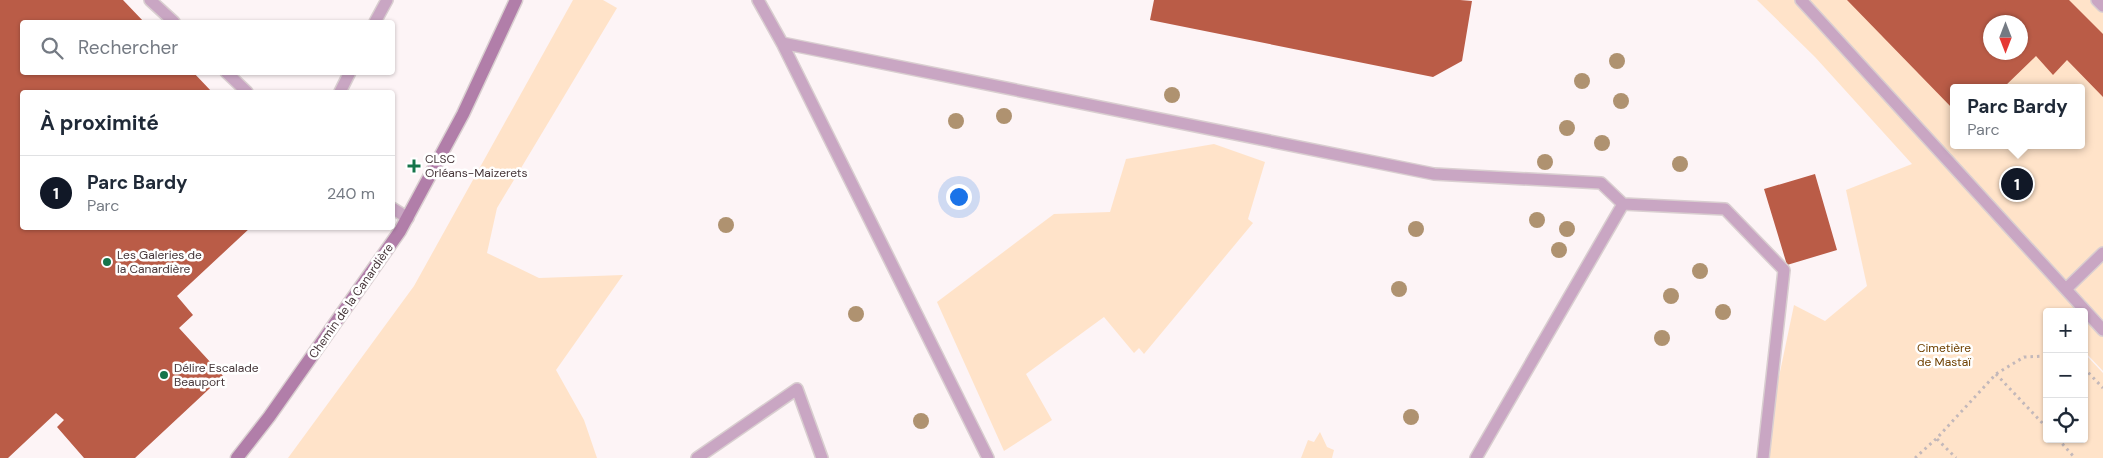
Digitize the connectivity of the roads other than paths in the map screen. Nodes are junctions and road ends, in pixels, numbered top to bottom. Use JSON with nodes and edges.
{"nodes":[{"id":1,"x":150,"y":0,"type":"edge"},
{"id":2,"x":387,"y":0,"type":"edge"},
{"id":3,"x":516,"y":0,"type":"edge"},
{"id":4,"x":758,"y":0,"type":"edge"},
{"id":5,"x":1801,"y":0,"type":"edge"},
{"id":6,"x":2097,"y":0,"type":"edge"},
{"id":7,"x":2103,"y":6,"type":"edge"},
{"id":8,"x":172,"y":20,"type":"edge"},
{"id":9,"x":377,"y":20,"type":"edge"},
{"id":10,"x":782,"y":43,"type":"junction"},
{"id":11,"x":229,"y":75,"type":"edge"},
{"id":12,"x":348,"y":75,"type":"edge"},
{"id":13,"x":245,"y":90,"type":"edge"},
{"id":14,"x":341,"y":90,"type":"edge"},
{"id":15,"x":1623,"y":204,"type":"junction"},
{"id":16,"x":395,"y":210,"type":"edge"},
{"id":17,"x":408,"y":218,"type":"junction"},
{"id":18,"x":2103,"y":253,"type":"edge"},
{"id":19,"x":2066,"y":289,"type":"junction"},
{"id":20,"x":2103,"y":330,"type":"edge"},
{"id":21,"x":238,"y":458,"type":"edge"},
{"id":22,"x":697,"y":458,"type":"edge"},
{"id":23,"x":822,"y":458,"type":"edge"},
{"id":24,"x":988,"y":458,"type":"edge"},
{"id":25,"x":1476,"y":458,"type":"edge"},
{"id":26,"x":1763,"y":458,"type":"edge"}],
"edges":[{"from":1,"to":8,"type":"lane"},
{"from":2,"to":9,"type":"lane"},
{"from":3,"to":17,"type":"main road","name":"Chemin de la Canardière"},
{"from":4,"to":10,"type":"lane"},
{"from":5,"to":19,"type":"lane"},
{"from":6,"to":7,"type":"lane"},
{"from":10,"to":15,"type":"lane"},
{"from":10,"to":24,"type":"lane"},
{"from":11,"to":13,"type":"lane"},
{"from":12,"to":14,"type":"lane"},
{"from":15,"to":25,"type":"lane"},
{"from":15,"to":26,"type":"lane"},
{"from":16,"to":17,"type":"lane"},
{"from":17,"to":21,"type":"main road","name":"Chemin de la Canardière"},
{"from":18,"to":19,"type":"lane"},
{"from":19,"to":20,"type":"lane"},
{"from":22,"to":23,"type":"lane"}]}
